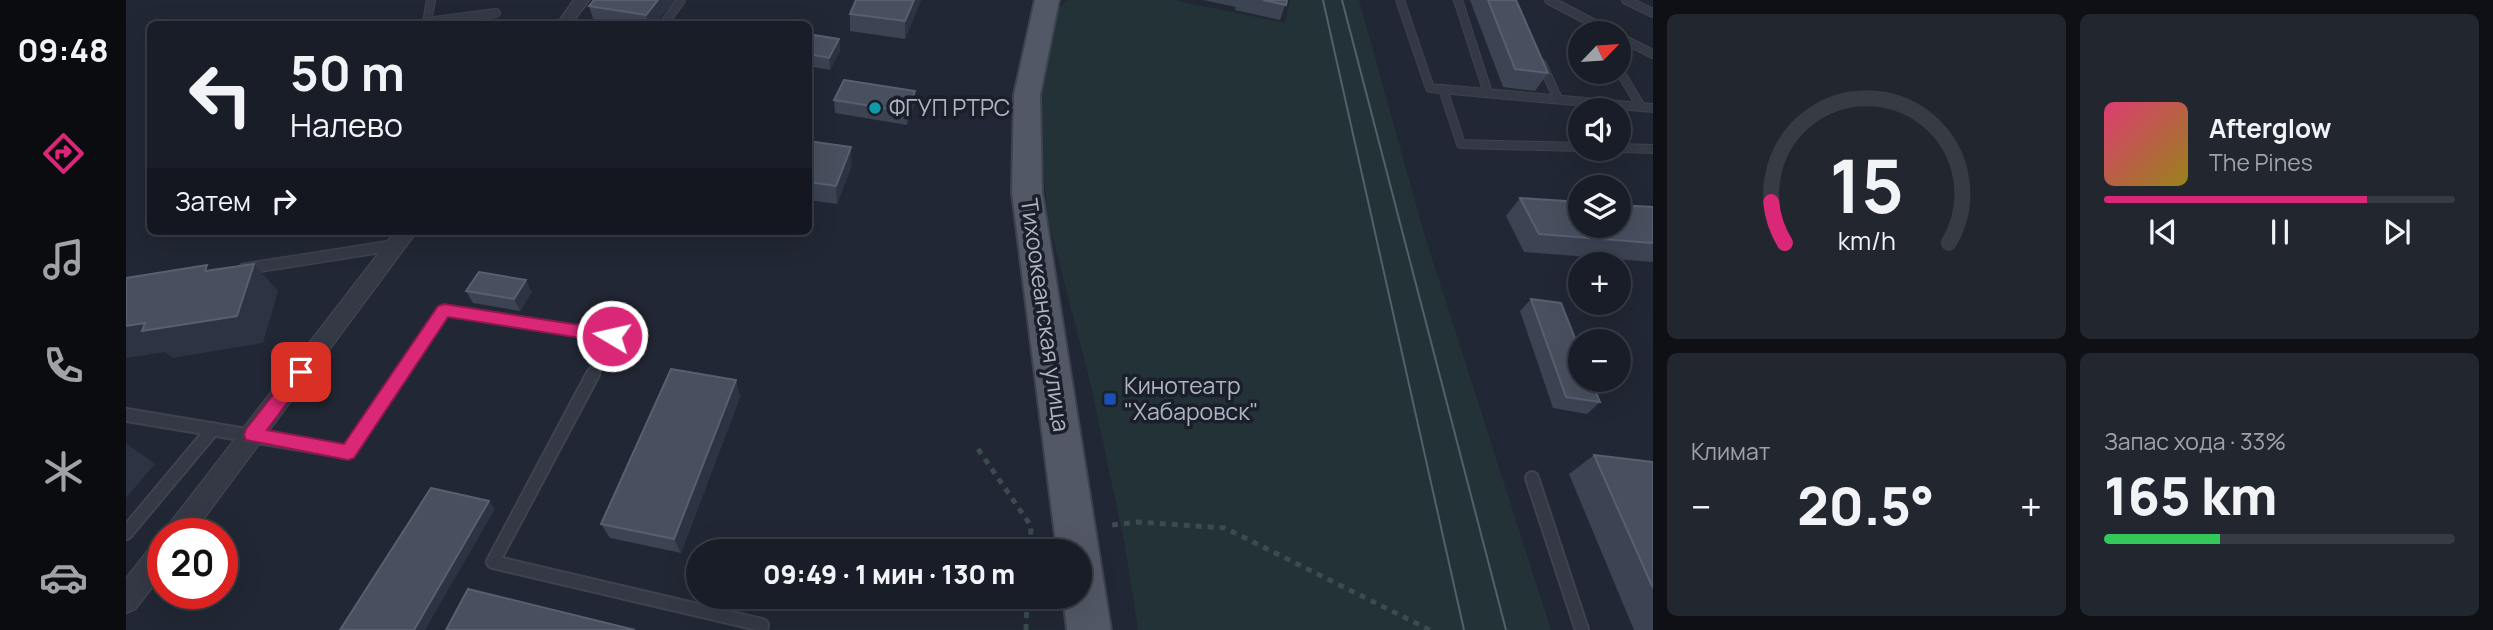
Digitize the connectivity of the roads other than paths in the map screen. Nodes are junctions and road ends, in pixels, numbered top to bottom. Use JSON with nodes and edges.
{"nodes":[{"id":1,"x":431,"y":0,"type":"edge"},
{"id":2,"x":582,"y":0,"type":"edge"},
{"id":3,"x":681,"y":0,"type":"edge"},
{"id":4,"x":1048,"y":0,"type":"edge"},
{"id":5,"x":1400,"y":0,"type":"edge"},
{"id":6,"x":1458,"y":0,"type":"edge"},
{"id":7,"x":1549,"y":0,"type":"edge"},
{"id":8,"x":1626,"y":0,"type":"edge"},
{"id":9,"x":496,"y":13,"type":"dead end"},
{"id":10,"x":1653,"y":13,"type":"edge"},
{"id":11,"x":427,"y":21,"type":"edge"},
{"id":12,"x":435,"y":21,"type":"edge"},
{"id":13,"x":566,"y":21,"type":"edge"},
{"id":14,"x":666,"y":21,"type":"edge"},
{"id":15,"x":1588,"y":21,"type":"edge"},
{"id":16,"x":1631,"y":43,"type":"edge"},
{"id":17,"x":1536,"y":50,"type":"edge"},
{"id":18,"x":1653,"y":54,"type":"edge"},
{"id":19,"x":1627,"y":84,"type":"edge"},
{"id":20,"x":1443,"y":89,"type":"junction"},
{"id":21,"x":1488,"y":93,"type":"junction"},
{"id":22,"x":1558,"y":99,"type":"junction"},
{"id":23,"x":1641,"y":107,"type":"junction"},
{"id":24,"x":1653,"y":108,"type":"edge"},
{"id":25,"x":1568,"y":147,"type":"edge"},
{"id":26,"x":1631,"y":148,"type":"edge"},
{"id":27,"x":1653,"y":149,"type":"edge"},
{"id":28,"x":402,"y":238,"type":"edge"},
{"id":29,"x":233,"y":271,"type":"edge"},
{"id":30,"x":126,"y":415,"type":"edge"},
{"id":31,"x":212,"y":429,"type":"junction"},
{"id":32,"x":253,"y":435,"type":"junction"},
{"id":33,"x":1532,"y":478,"type":"dead end"},
{"id":34,"x":189,"y":518,"type":"edge"},
{"id":35,"x":126,"y":533,"type":"edge"},
{"id":36,"x":147,"y":573,"type":"edge"},
{"id":37,"x":126,"y":600,"type":"edge"},
{"id":38,"x":761,"y":630,"type":"edge"},
{"id":39,"x":1089,"y":630,"type":"edge"},
{"id":40,"x":1582,"y":630,"type":"edge"}],
"edges":[{"from":1,"to":11,"type":"lane"},
{"from":2,"to":13,"type":"street"},
{"from":3,"to":14,"type":"lane"},
{"from":4,"to":39,"type":"main road","name":"Тихоокеанская улица"},
{"from":5,"to":20,"type":"lane"},
{"from":6,"to":21,"type":"lane"},
{"from":7,"to":15,"type":"lane"},
{"from":8,"to":10,"type":"lane"},
{"from":9,"to":12,"type":"lane"},
{"from":16,"to":18,"type":"lane"},
{"from":17,"to":22,"type":"lane"},
{"from":19,"to":23,"type":"lane"},
{"from":20,"to":21,"type":"lane"},
{"from":20,"to":25,"type":"lane"},
{"from":21,"to":22,"type":"lane"},
{"from":22,"to":23,"type":"lane"},
{"from":23,"to":24,"type":"lane"},
{"from":26,"to":27,"type":"lane"},
{"from":28,"to":29,"type":"lane"},
{"from":28,"to":32,"type":"street"},
{"from":30,"to":31,"type":"lane"},
{"from":31,"to":32,"type":"lane"},
{"from":31,"to":35,"type":"lane"},
{"from":32,"to":34,"type":"street"},
{"from":32,"to":38,"type":"lane"},
{"from":33,"to":40,"type":"lane"},
{"from":36,"to":37,"type":"street"}]}
